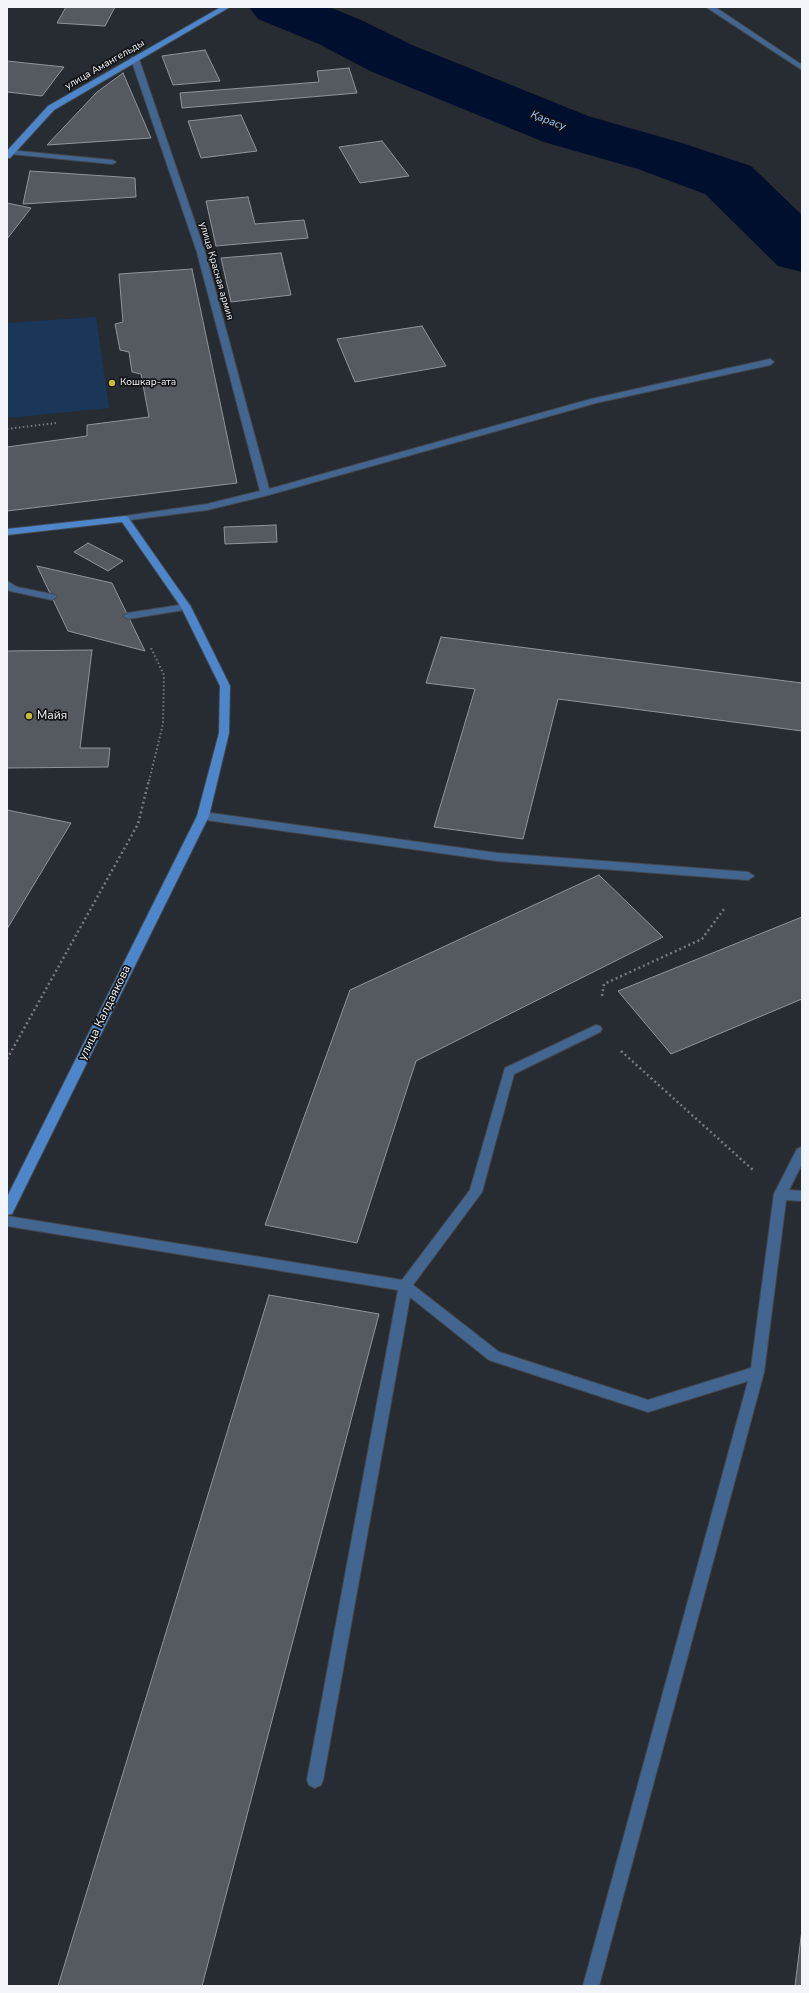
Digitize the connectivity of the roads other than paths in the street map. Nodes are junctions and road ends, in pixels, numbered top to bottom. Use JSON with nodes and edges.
{"nodes":[{"id":1,"x":226,"y":7,"type":"edge"},
{"id":2,"x":710,"y":7,"type":"edge"},
{"id":3,"x":135,"y":59,"type":"junction"},
{"id":4,"x":802,"y":68,"type":"edge"},
{"id":5,"x":9,"y":154,"type":"edge"},
{"id":6,"x":112,"y":162,"type":"dead end"},
{"id":7,"x":770,"y":362,"type":"dead end"},
{"id":8,"x":265,"y":493,"type":"junction"},
{"id":9,"x":125,"y":519,"type":"junction"},
{"id":10,"x":7,"y":532,"type":"edge"},
{"id":11,"x":7,"y":584,"type":"edge"},
{"id":12,"x":52,"y":597,"type":"dead end"},
{"id":13,"x":186,"y":607,"type":"junction"},
{"id":14,"x":132,"y":616,"type":"road end"},
{"id":15,"x":203,"y":816,"type":"junction"},
{"id":16,"x":748,"y":876,"type":"road end"},
{"id":17,"x":596,"y":1029,"type":"road end"},
{"id":18,"x":802,"y":1152,"type":"edge"},
{"id":19,"x":780,"y":1194,"type":"junction"},
{"id":20,"x":802,"y":1196,"type":"edge"},
{"id":21,"x":7,"y":1210,"type":"edge"},
{"id":22,"x":7,"y":1222,"type":"edge"},
{"id":23,"x":405,"y":1286,"type":"junction"},
{"id":24,"x":757,"y":1372,"type":"junction"},
{"id":25,"x":315,"y":1780,"type":"dead end"},
{"id":26,"x":591,"y":1986,"type":"edge"}],
"edges":[{"from":1,"to":3,"type":"street","name":"улица Амангельды"},
{"from":2,"to":4,"type":"street"},
{"from":3,"to":5,"type":"street","name":"улица Амангельды"},
{"from":3,"to":8,"type":"street","name":"улица Красная армия"},
{"from":5,"to":6,"type":"street"},
{"from":7,"to":8,"type":"street"},
{"from":8,"to":9,"type":"street"},
{"from":9,"to":10,"type":"street"},
{"from":9,"to":13,"type":"street","name":"улица Калдаякова"},
{"from":11,"to":12,"type":"street"},
{"from":13,"to":14,"type":"street"},
{"from":13,"to":15,"type":"street","name":"улица Калдаякова"},
{"from":15,"to":16,"type":"street"},
{"from":15,"to":21,"type":"street","name":"улица Калдаякова"},
{"from":17,"to":23,"type":"street"},
{"from":18,"to":19,"type":"street"},
{"from":19,"to":20,"type":"street"},
{"from":19,"to":24,"type":"street"},
{"from":22,"to":23,"type":"street"},
{"from":23,"to":24,"type":"street"},
{"from":23,"to":25,"type":"street"},
{"from":24,"to":26,"type":"street"}]}
